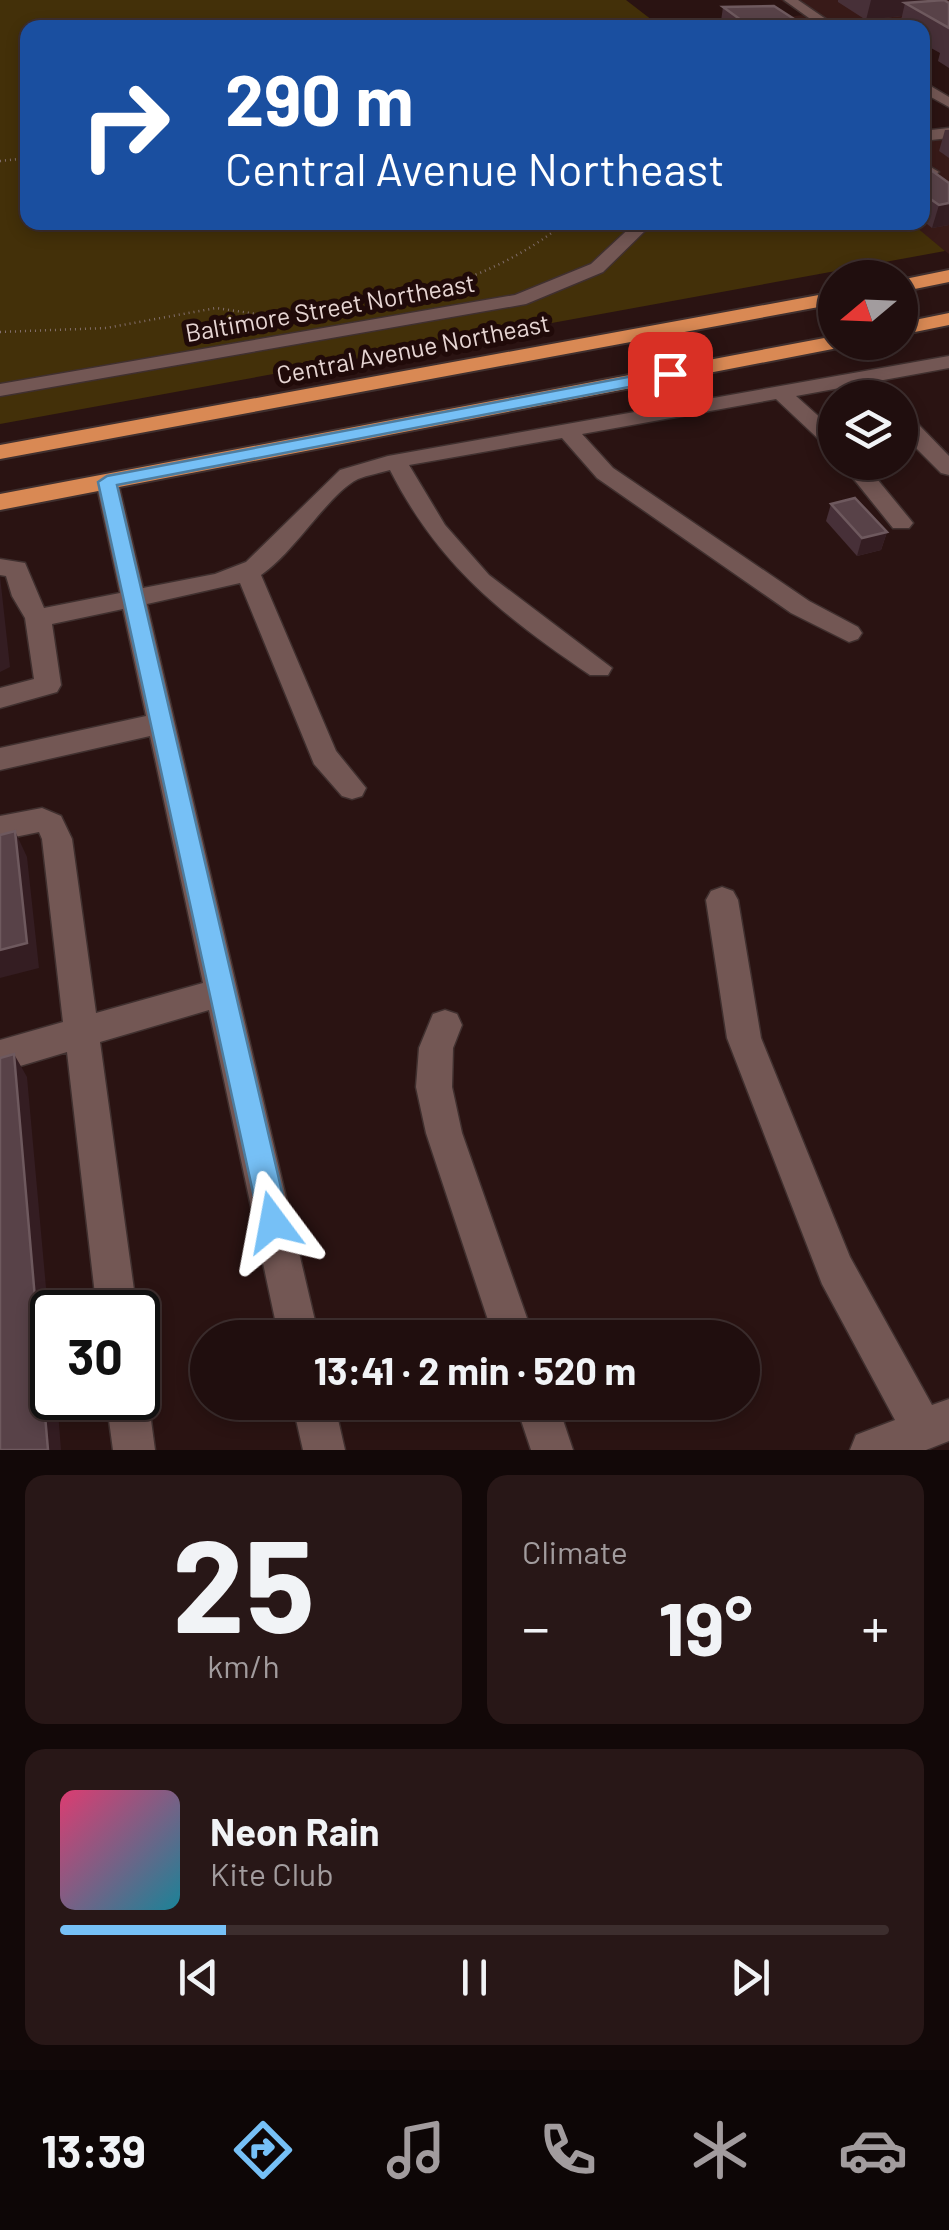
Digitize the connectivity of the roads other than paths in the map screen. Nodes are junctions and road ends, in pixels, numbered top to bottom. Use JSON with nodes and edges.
{"nodes":[{"id":1,"x":790,"y":0,"type":"edge"},
{"id":2,"x":830,"y":8,"type":"dead end"},
{"id":3,"x":820,"y":20,"type":"edge"},
{"id":4,"x":842,"y":20,"type":"edge"},
{"id":5,"x":637,"y":230,"type":"edge"},
{"id":6,"x":949,"y":276,"type":"edge"},
{"id":7,"x":918,"y":282,"type":"edge"},
{"id":8,"x":818,"y":301,"type":"edge"},
{"id":9,"x":949,"y":320,"type":"edge"},
{"id":10,"x":918,"y":326,"type":"edge"},
{"id":11,"x":818,"y":345,"type":"edge"},
{"id":12,"x":949,"y":362,"type":"edge"},
{"id":13,"x":856,"y":379,"type":"joint"},
{"id":14,"x":0,"y":390,"type":"edge"},
{"id":15,"x":781,"y":394,"type":"junction"},
{"id":16,"x":818,"y":427,"type":"edge"},
{"id":17,"x":568,"y":430,"type":"junction"},
{"id":18,"x":918,"y":439,"type":"edge"},
{"id":19,"x":0,"y":452,"type":"edge"},
{"id":20,"x":396,"y":460,"type":"junction"},
{"id":21,"x":949,"y":468,"type":"edge"},
{"id":22,"x":865,"y":480,"type":"edge"},
{"id":23,"x":107,"y":482,"type":"junction"},
{"id":24,"x":0,"y":502,"type":"edge"},
{"id":25,"x":901,"y":524,"type":"dead end"},
{"id":26,"x":0,"y":568,"type":"edge"},
{"id":27,"x":247,"y":571,"type":"junction"},
{"id":28,"x":133,"y":600,"type":"junction"},
{"id":29,"x":38,"y":618,"type":"junction"},
{"id":30,"x":849,"y":633,"type":"dead end"},
{"id":31,"x":599,"y":668,"type":"dead end"},
{"id":32,"x":0,"y":698,"type":"edge"},
{"id":33,"x":161,"y":722,"type":"junction"},
{"id":34,"x":0,"y":759,"type":"edge"},
{"id":35,"x":352,"y":788,"type":"dead end"},
{"id":36,"x":0,"y":828,"type":"edge"},
{"id":37,"x":722,"y":900,"type":"dead end"},
{"id":38,"x":222,"y":992,"type":"junction"},
{"id":39,"x":446,"y":1025,"type":"dead end"},
{"id":40,"x":82,"y":1032,"type":"junction"},
{"id":41,"x":0,"y":1056,"type":"edge"},
{"id":42,"x":114,"y":1290,"type":"edge"},
{"id":43,"x":295,"y":1320,"type":"edge"},
{"id":44,"x":508,"y":1320,"type":"edge"},
{"id":45,"x":131,"y":1420,"type":"edge"},
{"id":46,"x":318,"y":1420,"type":"edge"},
{"id":47,"x":542,"y":1420,"type":"edge"},
{"id":48,"x":936,"y":1425,"type":"edge"},
{"id":49,"x":134,"y":1450,"type":"edge"},
{"id":50,"x":324,"y":1450,"type":"edge"},
{"id":51,"x":552,"y":1450,"type":"edge"},
{"id":52,"x":871,"y":1450,"type":"edge"}],
"edges":[{"from":1,"to":3,"type":"street"},
{"from":2,"to":4,"type":"street"},
{"from":5,"to":14,"type":"street","name":"Baltimore Street Northeast"},
{"from":6,"to":7,"type":"highway"},
{"from":8,"to":19,"type":"highway","name":"Central Avenue Northeast"},
{"from":9,"to":10,"type":"highway"},
{"from":11,"to":23,"type":"highway"},
{"from":12,"to":13,"type":"street"},
{"from":13,"to":15,"type":"street"},
{"from":15,"to":16,"type":"street"},
{"from":15,"to":17,"type":"street"},
{"from":17,"to":20,"type":"street"},
{"from":17,"to":30,"type":"street"},
{"from":18,"to":21,"type":"street"},
{"from":20,"to":27,"type":"street"},
{"from":20,"to":31,"type":"street"},
{"from":22,"to":25,"type":"street"},
{"from":23,"to":24,"type":"highway"},
{"from":23,"to":28,"type":"street"},
{"from":26,"to":29,"type":"street"},
{"from":27,"to":28,"type":"street"},
{"from":27,"to":35,"type":"street"},
{"from":28,"to":29,"type":"street"},
{"from":28,"to":33,"type":"street"},
{"from":29,"to":32,"type":"street"},
{"from":33,"to":34,"type":"street"},
{"from":33,"to":38,"type":"street"},
{"from":36,"to":40,"type":"street"},
{"from":37,"to":48,"type":"street"},
{"from":38,"to":40,"type":"street"},
{"from":38,"to":43,"type":"street"},
{"from":39,"to":44,"type":"street"},
{"from":40,"to":41,"type":"street"},
{"from":40,"to":42,"type":"street"},
{"from":45,"to":49,"type":"street"},
{"from":46,"to":50,"type":"street"},
{"from":47,"to":51,"type":"street"},
{"from":48,"to":52,"type":"street"}]}
